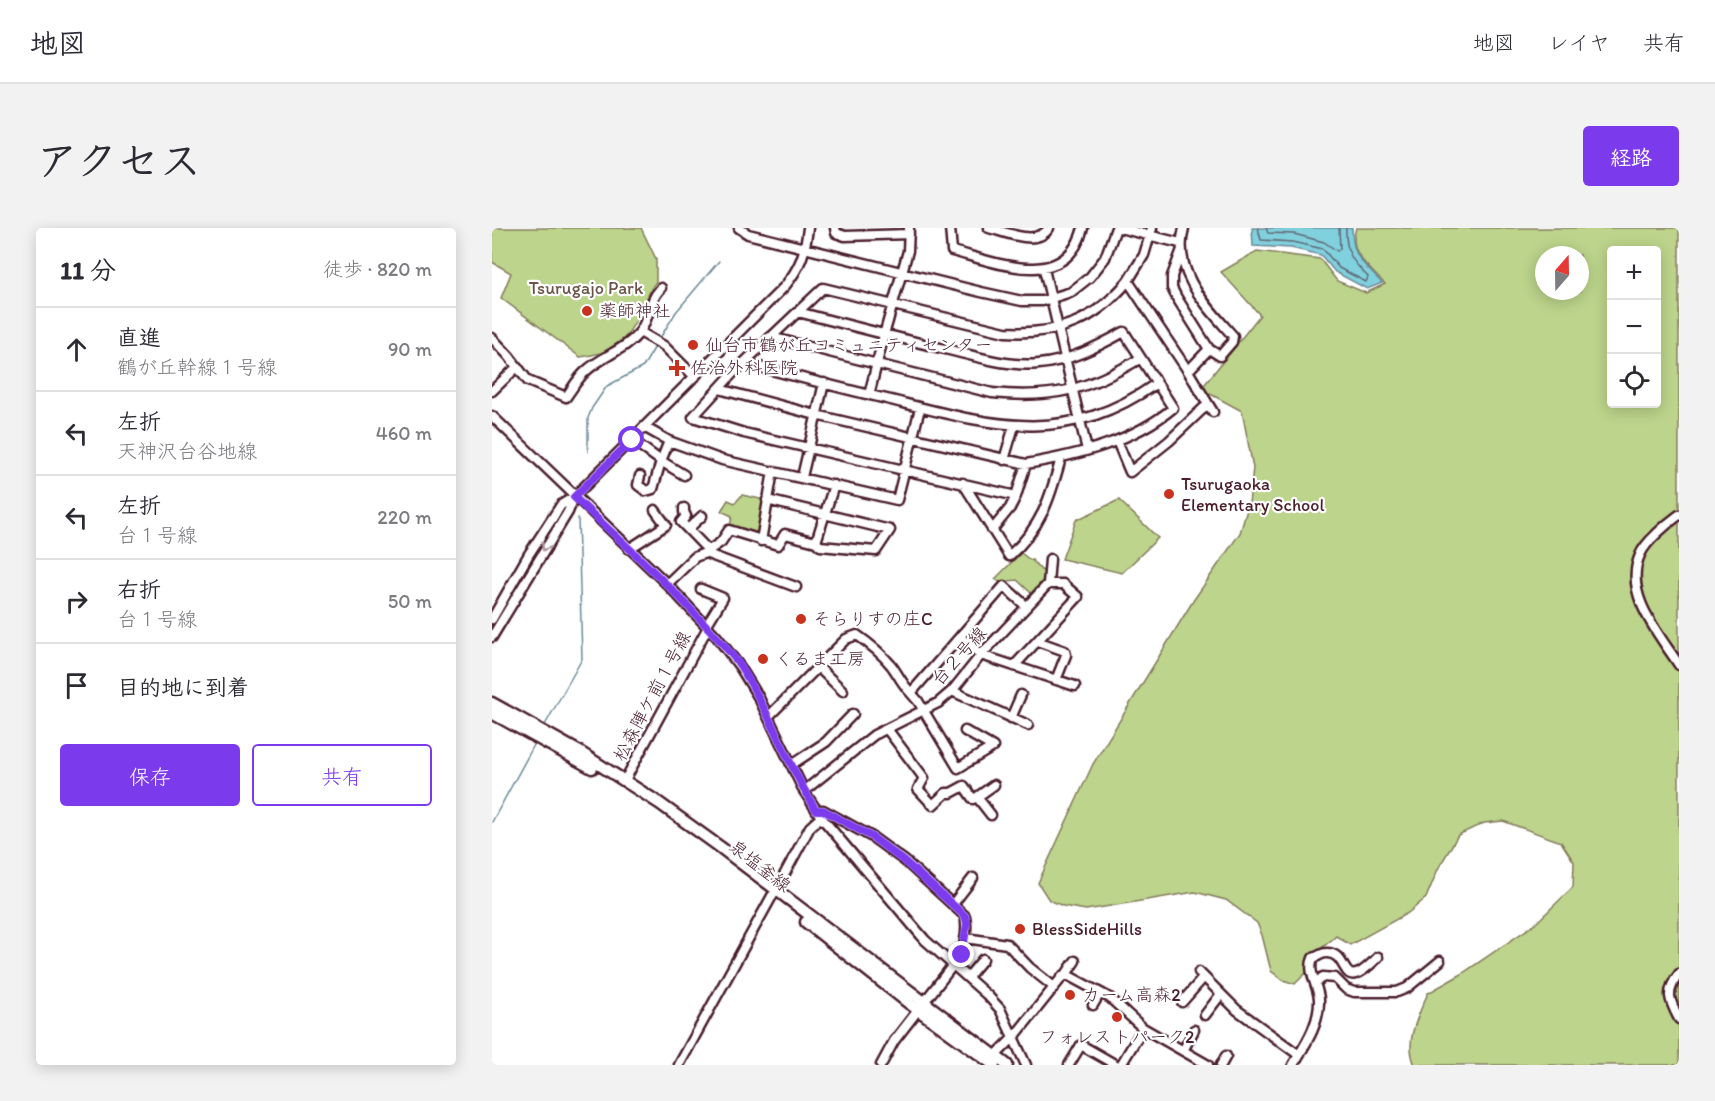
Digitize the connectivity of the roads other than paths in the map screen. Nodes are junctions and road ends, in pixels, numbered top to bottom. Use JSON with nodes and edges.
{"nodes":[{"id":1,"x":739,"y":228,"type":"edge"},
{"id":2,"x":775,"y":228,"type":"edge"},
{"id":3,"x":808,"y":228,"type":"edge"},
{"id":4,"x":835,"y":228,"type":"edge"},
{"id":5,"x":950,"y":228,"type":"edge"},
{"id":6,"x":989,"y":228,"type":"edge"},
{"id":7,"x":1048,"y":228,"type":"edge"},
{"id":8,"x":1083,"y":228,"type":"edge"},
{"id":9,"x":1118,"y":228,"type":"edge"},
{"id":10,"x":1184,"y":228,"type":"edge"},
{"id":11,"x":909,"y":231,"type":"edge"},
{"id":12,"x":754,"y":232,"type":"edge"},
{"id":13,"x":1151,"y":232,"type":"edge"},
{"id":14,"x":776,"y":240,"type":"junction"},
{"id":15,"x":805,"y":248,"type":"junction"},
{"id":16,"x":1181,"y":248,"type":"junction"},
{"id":17,"x":1044,"y":268,"type":"junction"},
{"id":18,"x":903,"y":272,"type":"junction"},
{"id":19,"x":1128,"y":281,"type":"junction"},
{"id":20,"x":661,"y":288,"type":"dead end"},
{"id":21,"x":1051,"y":299,"type":"junction"},
{"id":22,"x":893,"y":304,"type":"junction"},
{"id":23,"x":798,"y":312,"type":"junction"},
{"id":24,"x":1058,"y":329,"type":"junction"},
{"id":25,"x":640,"y":332,"type":"junction"},
{"id":26,"x":884,"y":335,"type":"junction"},
{"id":27,"x":770,"y":337,"type":"junction"},
{"id":28,"x":492,"y":338,"type":"edge"},
{"id":29,"x":1209,"y":349,"type":"junction"},
{"id":30,"x":1141,"y":358,"type":"junction"},
{"id":31,"x":1065,"y":360,"type":"junction"},
{"id":32,"x":744,"y":363,"type":"junction"},
{"id":33,"x":876,"y":364,"type":"junction"},
{"id":34,"x":517,"y":367,"type":"junction"},
{"id":35,"x":1188,"y":371,"type":"junction"},
{"id":36,"x":695,"y":377,"type":"junction"},
{"id":37,"x":824,"y":383,"type":"junction"},
{"id":38,"x":1157,"y":383,"type":"junction"},
{"id":39,"x":719,"y":389,"type":"junction"},
{"id":40,"x":1073,"y":390,"type":"junction"},
{"id":41,"x":492,"y":392,"type":"edge"},
{"id":42,"x":869,"y":395,"type":"junction"},
{"id":43,"x":920,"y":408,"type":"junction"},
{"id":44,"x":816,"y":415,"type":"junction"},
{"id":45,"x":492,"y":416,"type":"edge"},
{"id":46,"x":1080,"y":419,"type":"junction"},
{"id":47,"x":1014,"y":426,"type":"junction"},
{"id":48,"x":644,"y":427,"type":"junction"},
{"id":49,"x":913,"y":438,"type":"junction"},
{"id":50,"x":632,"y":440,"type":"junction"},
{"id":51,"x":669,"y":441,"type":"junction"},
{"id":52,"x":1117,"y":441,"type":"junction"},
{"id":53,"x":809,"y":447,"type":"junction"},
{"id":54,"x":1087,"y":450,"type":"junction"},
{"id":55,"x":1061,"y":458,"type":"junction"},
{"id":56,"x":1004,"y":460,"type":"junction"},
{"id":57,"x":661,"y":461,"type":"junction"},
{"id":58,"x":1026,"y":464,"type":"junction"},
{"id":59,"x":905,"y":469,"type":"junction"},
{"id":60,"x":773,"y":471,"type":"junction"},
{"id":61,"x":684,"y":475,"type":"dead end"},
{"id":62,"x":640,"y":476,"type":"dead end"},
{"id":63,"x":802,"y":477,"type":"junction"},
{"id":64,"x":963,"y":483,"type":"junction"},
{"id":65,"x":834,"y":485,"type":"junction"},
{"id":66,"x":1016,"y":496,"type":"junction"},
{"id":67,"x":574,"y":497,"type":"junction"},
{"id":68,"x":767,"y":500,"type":"junction"},
{"id":69,"x":684,"y":508,"type":"dead end"},
{"id":70,"x":655,"y":510,"type":"dead end"},
{"id":71,"x":826,"y":514,"type":"junction"},
{"id":72,"x":1679,"y":514,"type":"edge"},
{"id":73,"x":702,"y":516,"type":"dead end"},
{"id":74,"x":688,"y":530,"type":"junction"},
{"id":75,"x":992,"y":530,"type":"junction"},
{"id":76,"x":761,"y":541,"type":"junction"},
{"id":77,"x":816,"y":542,"type":"junction"},
{"id":78,"x":629,"y":549,"type":"junction"},
{"id":79,"x":706,"y":552,"type":"junction"},
{"id":80,"x":1050,"y":559,"type":"dead end"},
{"id":81,"x":667,"y":584,"type":"junction"},
{"id":82,"x":1048,"y":584,"type":"junction"},
{"id":83,"x":796,"y":587,"type":"dead end"},
{"id":84,"x":701,"y":589,"type":"dead end"},
{"id":85,"x":1026,"y":606,"type":"junction"},
{"id":86,"x":492,"y":619,"type":"edge"},
{"id":87,"x":707,"y":626,"type":"junction"},
{"id":88,"x":960,"y":637,"type":"junction"},
{"id":89,"x":492,"y":638,"type":"edge"},
{"id":90,"x":1037,"y":641,"type":"junction"},
{"id":91,"x":981,"y":655,"type":"junction"},
{"id":92,"x":1679,"y":665,"type":"edge"},
{"id":93,"x":1014,"y":666,"type":"junction"},
{"id":94,"x":818,"y":667,"type":"junction"},
{"id":95,"x":1056,"y":680,"type":"junction"},
{"id":96,"x":1075,"y":686,"type":"dead end"},
{"id":97,"x":843,"y":691,"type":"dead end"},
{"id":98,"x":952,"y":691,"type":"junction"},
{"id":99,"x":910,"y":693,"type":"junction"},
{"id":100,"x":1021,"y":695,"type":"dead end"},
{"id":101,"x":492,"y":704,"type":"edge"},
{"id":102,"x":922,"y":710,"type":"junction"},
{"id":103,"x":492,"y":713,"type":"edge"},
{"id":104,"x":853,"y":714,"type":"dead end"},
{"id":105,"x":768,"y":717,"type":"junction"},
{"id":106,"x":1011,"y":718,"type":"junction"},
{"id":107,"x":1028,"y":725,"type":"dead end"},
{"id":108,"x":887,"y":729,"type":"junction"},
{"id":109,"x":965,"y":731,"type":"dead end"},
{"id":110,"x":792,"y":765,"type":"junction"},
{"id":111,"x":625,"y":780,"type":"junction"},
{"id":112,"x":994,"y":785,"type":"dead end"},
{"id":113,"x":804,"y":791,"type":"junction"},
{"id":114,"x":977,"y":797,"type":"junction"},
{"id":115,"x":818,"y":813,"type":"junction"},
{"id":116,"x":991,"y":815,"type":"dead end"},
{"id":117,"x":973,"y":878,"type":"dead end"},
{"id":118,"x":774,"y":893,"type":"junction"},
{"id":119,"x":953,"y":904,"type":"junction"},
{"id":120,"x":965,"y":938,"type":"junction"},
{"id":121,"x":1378,"y":957,"type":"dead end"},
{"id":122,"x":983,"y":959,"type":"dead end"},
{"id":123,"x":1075,"y":961,"type":"dead end"},
{"id":124,"x":1440,"y":961,"type":"dead end"},
{"id":125,"x":955,"y":967,"type":"junction"},
{"id":126,"x":1679,"y":974,"type":"edge"},
{"id":127,"x":1065,"y":976,"type":"junction"},
{"id":128,"x":968,"y":977,"type":"junction"},
{"id":129,"x":1315,"y":983,"type":"junction"},
{"id":130,"x":1054,"y":987,"type":"junction"},
{"id":131,"x":1100,"y":993,"type":"junction"},
{"id":132,"x":1221,"y":994,"type":"junction"},
{"id":133,"x":1182,"y":1002,"type":"dead end"},
{"id":134,"x":1093,"y":1005,"type":"dead end"},
{"id":135,"x":921,"y":1006,"type":"junction"},
{"id":136,"x":1205,"y":1015,"type":"dead end"},
{"id":137,"x":1679,"y":1019,"type":"edge"},
{"id":138,"x":1143,"y":1028,"type":"junction"},
{"id":139,"x":1194,"y":1030,"type":"dead end"},
{"id":140,"x":1014,"y":1037,"type":"junction"},
{"id":141,"x":1183,"y":1051,"type":"junction"},
{"id":142,"x":1299,"y":1055,"type":"junction"},
{"id":143,"x":1226,"y":1056,"type":"dead end"},
{"id":144,"x":991,"y":1062,"type":"edge"},
{"id":145,"x":1203,"y":1064,"type":"edge"},
{"id":146,"x":679,"y":1065,"type":"edge"},
{"id":147,"x":881,"y":1065,"type":"edge"},
{"id":148,"x":1007,"y":1065,"type":"edge"},
{"id":149,"x":1026,"y":1065,"type":"edge"},
{"id":150,"x":1069,"y":1065,"type":"edge"},
{"id":151,"x":1116,"y":1065,"type":"edge"},
{"id":152,"x":1121,"y":1065,"type":"edge"},
{"id":153,"x":1221,"y":1065,"type":"edge"},
{"id":154,"x":1293,"y":1065,"type":"edge"}],
"edges":[{"from":1,"to":12,"type":"street"},
{"from":2,"to":14,"type":"street"},
{"from":3,"to":15,"type":"street"},
{"from":4,"to":11,"type":"street"},
{"from":5,"to":17,"type":"street"},
{"from":6,"to":7,"type":"street"},
{"from":8,"to":17,"type":"street"},
{"from":9,"to":13,"type":"street"},
{"from":9,"to":21,"type":"street"},
{"from":10,"to":16,"type":"street"},
{"from":11,"to":18,"type":"street"},
{"from":12,"to":14,"type":"street"},
{"from":13,"to":16,"type":"street"},
{"from":13,"to":19,"type":"street"},
{"from":14,"to":15,"type":"street"},
{"from":15,"to":18,"type":"street"},
{"from":15,"to":36,"type":"street"},
{"from":16,"to":29,"type":"street"},
{"from":16,"to":29,"type":"street"},
{"from":17,"to":21,"type":"street"},
{"from":18,"to":21,"type":"street"},
{"from":18,"to":22,"type":"street"},
{"from":19,"to":24,"type":"street"},
{"from":19,"to":35,"type":"street"},
{"from":20,"to":25,"type":"street"},
{"from":21,"to":24,"type":"street"},
{"from":22,"to":23,"type":"street"},
{"from":22,"to":24,"type":"street"},
{"from":22,"to":26,"type":"street"},
{"from":23,"to":26,"type":"street"},
{"from":23,"to":27,"type":"street"},
{"from":24,"to":31,"type":"street"},
{"from":25,"to":34,"type":"street"},
{"from":25,"to":36,"type":"street"},
{"from":26,"to":31,"type":"street"},
{"from":26,"to":33,"type":"street"},
{"from":27,"to":32,"type":"street"},
{"from":27,"to":33,"type":"street"},
{"from":28,"to":34,"type":"street"},
{"from":29,"to":35,"type":"street"},
{"from":30,"to":31,"type":"street"},
{"from":30,"to":38,"type":"street"},
{"from":30,"to":40,"type":"street"},
{"from":31,"to":40,"type":"street"},
{"from":32,"to":37,"type":"street"},
{"from":32,"to":39,"type":"street"},
{"from":33,"to":40,"type":"street"},
{"from":33,"to":42,"type":"street"},
{"from":34,"to":41,"type":"street"},
{"from":35,"to":52,"type":"street"},
{"from":36,"to":48,"type":"street"},
{"from":37,"to":42,"type":"street"},
{"from":37,"to":44,"type":"street"},
{"from":38,"to":46,"type":"street"},
{"from":38,"to":52,"type":"street"},
{"from":39,"to":44,"type":"street"},
{"from":39,"to":53,"type":"street"},
{"from":40,"to":46,"type":"street"},
{"from":42,"to":43,"type":"street"},
{"from":43,"to":47,"type":"street"},
{"from":43,"to":49,"type":"street"},
{"from":44,"to":49,"type":"street"},
{"from":44,"to":53,"type":"street"},
{"from":45,"to":67,"type":"street"},
{"from":46,"to":47,"type":"street"},
{"from":46,"to":54,"type":"street"},
{"from":47,"to":56,"type":"street"},
{"from":48,"to":50,"type":"street"},
{"from":48,"to":51,"type":"street"},
{"from":49,"to":56,"type":"street"},
{"from":49,"to":59,"type":"street"},
{"from":50,"to":57,"type":"street"},
{"from":50,"to":67,"type":"street"},
{"from":51,"to":57,"type":"street"},
{"from":51,"to":60,"type":"street"},
{"from":52,"to":54,"type":"street"},
{"from":53,"to":59,"type":"street"},
{"from":53,"to":63,"type":"street"},
{"from":54,"to":55,"type":"street"},
{"from":55,"to":58,"type":"street"},
{"from":55,"to":75,"type":"street"},
{"from":56,"to":58,"type":"street"},
{"from":57,"to":61,"type":"street"},
{"from":57,"to":62,"type":"street"},
{"from":58,"to":66,"type":"street"},
{"from":59,"to":64,"type":"street"},
{"from":59,"to":65,"type":"street"},
{"from":60,"to":63,"type":"street"},
{"from":60,"to":68,"type":"street"},
{"from":63,"to":65,"type":"street"},
{"from":64,"to":66,"type":"street"},
{"from":64,"to":75,"type":"street"},
{"from":65,"to":71,"type":"street"},
{"from":66,"to":75,"type":"street"},
{"from":67,"to":78,"type":"street"},
{"from":67,"to":86,"type":"street"},
{"from":67,"to":89,"type":"street","one_way":true},
{"from":68,"to":71,"type":"street"},
{"from":68,"to":76,"type":"street"},
{"from":69,"to":74,"type":"street"},
{"from":70,"to":78,"type":"street"},
{"from":71,"to":77,"type":"street"},
{"from":71,"to":77,"type":"street"},
{"from":72,"to":92,"type":"street"},
{"from":73,"to":74,"type":"street"},
{"from":74,"to":79,"type":"street"},
{"from":76,"to":77,"type":"street"},
{"from":76,"to":79,"type":"street"},
{"from":78,"to":81,"type":"street"},
{"from":79,"to":81,"type":"street"},
{"from":79,"to":83,"type":"street"},
{"from":80,"to":82,"type":"street"},
{"from":81,"to":87,"type":"street"},
{"from":82,"to":85,"type":"street","name":"台２号線"},
{"from":82,"to":90,"type":"street"},
{"from":84,"to":87,"type":"street","name":"松森陣ケ前１号線"},
{"from":85,"to":88,"type":"street"},
{"from":85,"to":91,"type":"street","name":"台２号線"},
{"from":87,"to":105,"type":"street"},
{"from":87,"to":111,"type":"street","name":"松森陣ケ前１号線"},
{"from":88,"to":91,"type":"street"},
{"from":88,"to":99,"type":"street"},
{"from":90,"to":93,"type":"street"},
{"from":90,"to":95,"type":"street"},
{"from":91,"to":93,"type":"street"},
{"from":91,"to":98,"type":"street","name":"台２号線"},
{"from":93,"to":95,"type":"street"},
{"from":94,"to":97,"type":"street"},
{"from":94,"to":99,"type":"street"},
{"from":94,"to":105,"type":"street"},
{"from":95,"to":96,"type":"street"},
{"from":98,"to":102,"type":"street","name":"台２号線"},
{"from":98,"to":106,"type":"street"},
{"from":99,"to":102,"type":"street"},
{"from":100,"to":106,"type":"street"},
{"from":101,"to":111,"type":"main road","name":"泉塩釜線"},
{"from":102,"to":108,"type":"street","name":"台２号線"},
{"from":102,"to":109,"type":"street"},
{"from":103,"to":118,"type":"main road","name":"泉塩釜線"},
{"from":104,"to":110,"type":"street"},
{"from":105,"to":110,"type":"street"},
{"from":106,"to":107,"type":"street"},
{"from":108,"to":113,"type":"street","name":"台２号線"},
{"from":108,"to":114,"type":"street"},
{"from":110,"to":113,"type":"street"},
{"from":111,"to":118,"type":"main road","name":"泉塩釜線"},
{"from":112,"to":114,"type":"street"},
{"from":113,"to":115,"type":"street"},
{"from":114,"to":116,"type":"street"},
{"from":115,"to":118,"type":"street"},
{"from":115,"to":119,"type":"street"},
{"from":115,"to":125,"type":"street"},
{"from":117,"to":119,"type":"street"},
{"from":118,"to":135,"type":"main road","name":"泉塩釜線"},
{"from":118,"to":146,"type":"street"},
{"from":119,"to":120,"type":"street"},
{"from":120,"to":125,"type":"street"},
{"from":120,"to":130,"type":"street"},
{"from":121,"to":129,"type":"street"},
{"from":122,"to":128,"type":"street"},
{"from":123,"to":127,"type":"street"},
{"from":124,"to":129,"type":"street"},
{"from":125,"to":128,"type":"street"},
{"from":125,"to":135,"type":"street"},
{"from":126,"to":137,"type":"street"},
{"from":127,"to":130,"type":"street"},
{"from":127,"to":131,"type":"street"},
{"from":128,"to":140,"type":"street"},
{"from":129,"to":142,"type":"street"},
{"from":130,"to":140,"type":"street"},
{"from":131,"to":134,"type":"street"},
{"from":131,"to":138,"type":"street"},
{"from":132,"to":133,"type":"street"},
{"from":132,"to":136,"type":"street"},
{"from":132,"to":142,"type":"street"},
{"from":135,"to":144,"type":"main road","name":"泉塩釜線"},
{"from":135,"to":147,"type":"street"},
{"from":138,"to":141,"type":"street"},
{"from":138,"to":152,"type":"street"},
{"from":139,"to":141,"type":"street"},
{"from":140,"to":144,"type":"street"},
{"from":140,"to":149,"type":"street"},
{"from":141,"to":145,"type":"street"},
{"from":142,"to":154,"type":"street"},
{"from":143,"to":153,"type":"street"},
{"from":144,"to":148,"type":"main road","name":"泉塩釜線"},
{"from":150,"to":151,"type":"street"}]}
